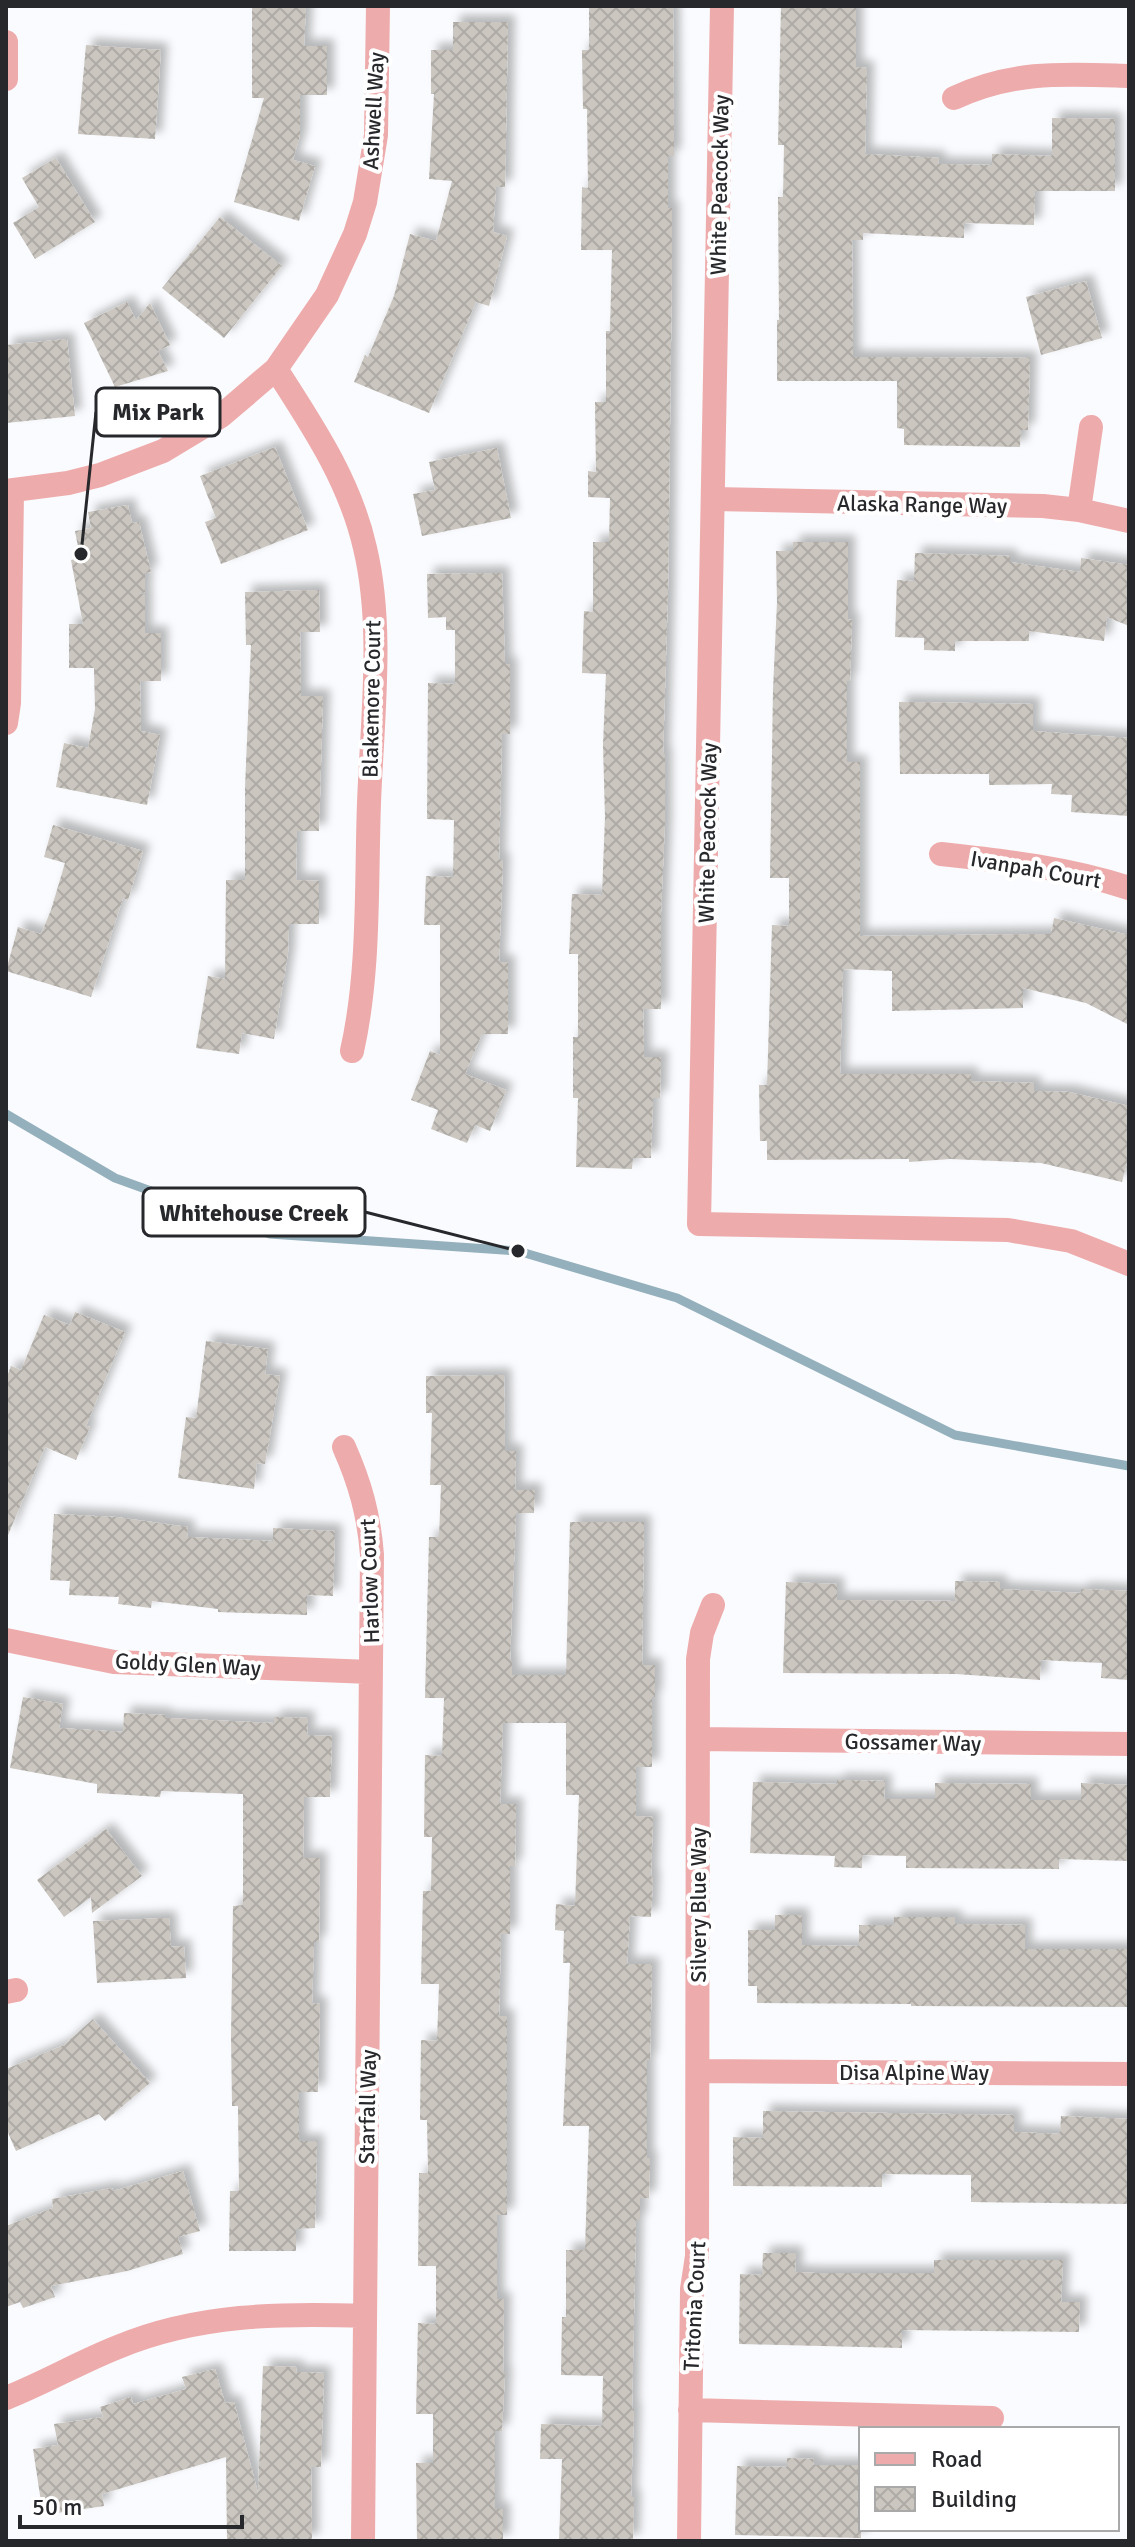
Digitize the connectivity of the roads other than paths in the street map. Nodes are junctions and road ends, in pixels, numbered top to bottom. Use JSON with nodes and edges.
{"nodes":[{"id":1,"x":378,"y":6,"type":"edge"},
{"id":2,"x":722,"y":6,"type":"edge"},
{"id":3,"x":6,"y":42,"type":"edge"},
{"id":4,"x":1129,"y":76,"type":"edge"},
{"id":5,"x":6,"y":79,"type":"edge"},
{"id":6,"x":954,"y":98,"type":"dead end"},
{"id":7,"x":276,"y":369,"type":"junction"},
{"id":8,"x":1091,"y":427,"type":"dead end"},
{"id":9,"x":9,"y":491,"type":"edge"},
{"id":10,"x":713,"y":499,"type":"junction"},
{"id":11,"x":1079,"y":510,"type":"junction"},
{"id":12,"x":1129,"y":521,"type":"edge"},
{"id":13,"x":6,"y":723,"type":"edge"},
{"id":14,"x":941,"y":854,"type":"dead end"},
{"id":15,"x":1129,"y":888,"type":"edge"},
{"id":16,"x":352,"y":1051,"type":"dead end"},
{"id":17,"x":1129,"y":1264,"type":"edge"},
{"id":18,"x":344,"y":1447,"type":"dead end"},
{"id":19,"x":713,"y":1605,"type":"dead end"},
{"id":20,"x":6,"y":1640,"type":"edge"},
{"id":21,"x":371,"y":1672,"type":"junction"},
{"id":22,"x":698,"y":1739,"type":"junction"},
{"id":23,"x":1129,"y":1744,"type":"edge"},
{"id":24,"x":699,"y":2071,"type":"junction"},
{"id":25,"x":1129,"y":2074,"type":"edge"},
{"id":26,"x":365,"y":2316,"type":"junction"},
{"id":27,"x":6,"y":2398,"type":"edge"},
{"id":28,"x":690,"y":2410,"type":"junction"},
{"id":29,"x":992,"y":2418,"type":"dead end"},
{"id":30,"x":363,"y":2541,"type":"edge"},
{"id":31,"x":689,"y":2541,"type":"edge"}],
"edges":[{"from":1,"to":7,"type":"street","name":"Ashwell Way"},
{"from":2,"to":10,"type":"street","name":"White Peacock Way"},
{"from":3,"to":5,"type":"street"},
{"from":4,"to":6,"type":"street"},
{"from":7,"to":9,"type":"street","name":"Ashwell Way"},
{"from":7,"to":16,"type":"street","name":"Blakemore Court"},
{"from":8,"to":11,"type":"street"},
{"from":9,"to":13,"type":"street"},
{"from":10,"to":11,"type":"street","name":"Alaska Range Way"},
{"from":10,"to":17,"type":"street","name":"White Peacock Way"},
{"from":11,"to":12,"type":"street","name":"Alaska Range Way"},
{"from":14,"to":15,"type":"street","name":"Ivanpah Court"},
{"from":18,"to":21,"type":"street","name":"Harlow Court"},
{"from":19,"to":22,"type":"street","name":"Silvery Blue Way"},
{"from":20,"to":21,"type":"street","name":"Goldy Glen Way"},
{"from":21,"to":26,"type":"street","name":"Starfall Way"},
{"from":22,"to":23,"type":"street","name":"Gossamer Way"},
{"from":22,"to":24,"type":"street","name":"Silvery Blue Way"},
{"from":24,"to":25,"type":"street","name":"Disa Alpine Way"},
{"from":24,"to":28,"type":"street","name":"Tritonia Court"},
{"from":26,"to":27,"type":"street"},
{"from":26,"to":30,"type":"street","name":"Starfall Way"},
{"from":28,"to":29,"type":"street"},
{"from":28,"to":31,"type":"street","name":"Tritonia Court"}]}
